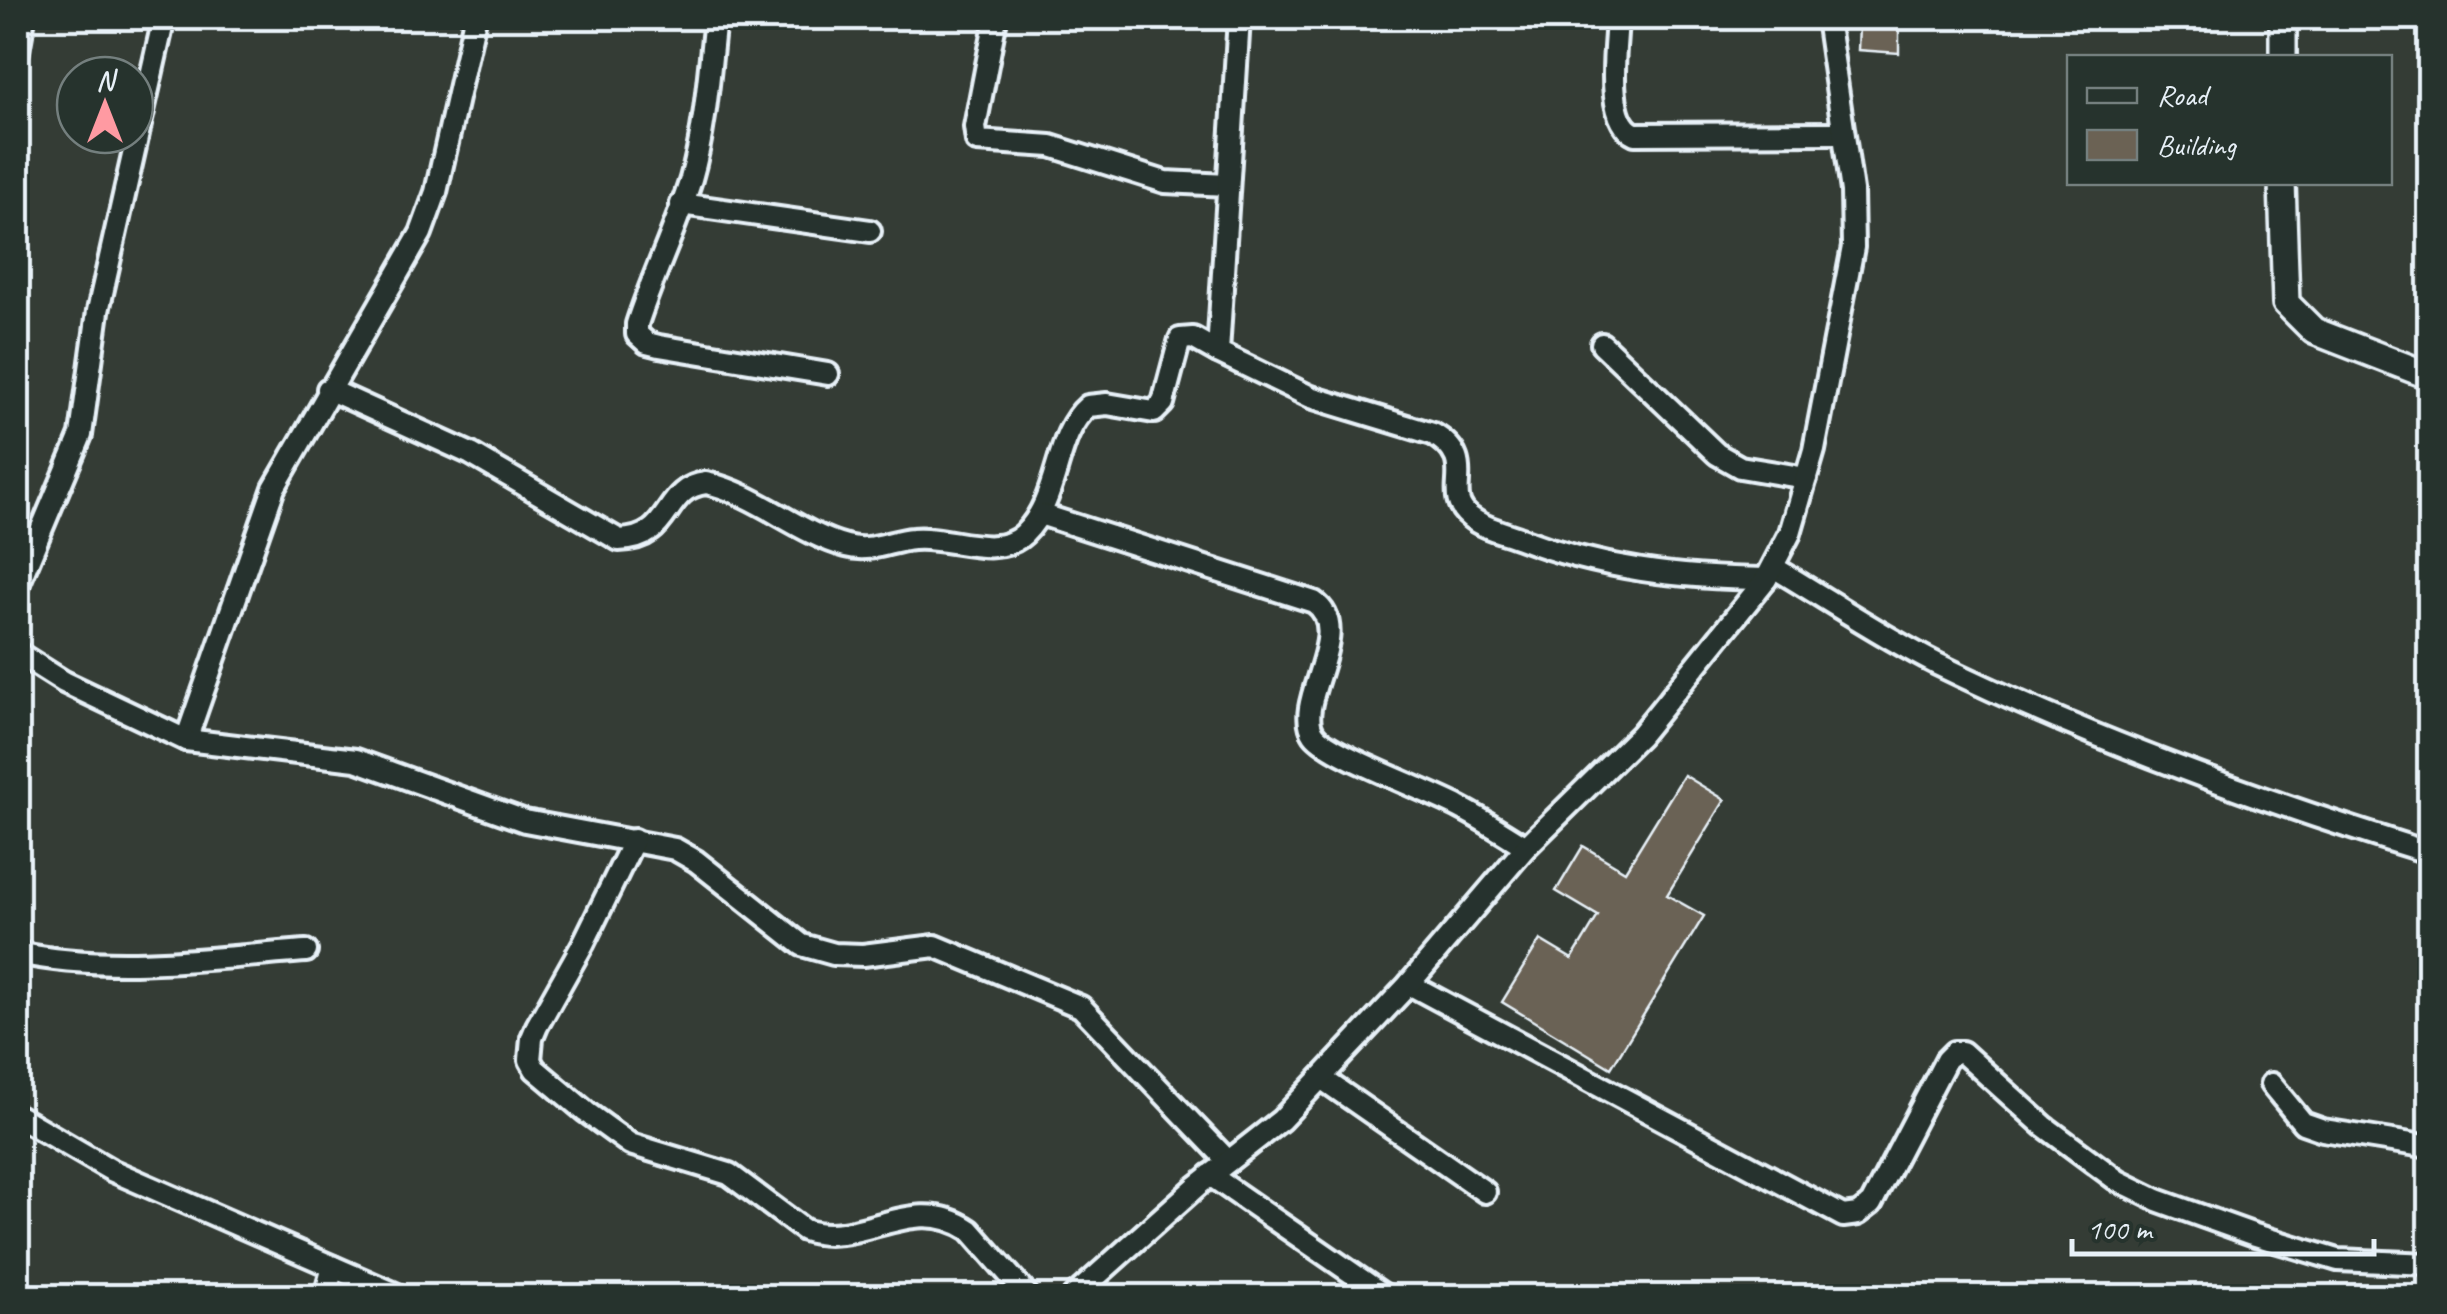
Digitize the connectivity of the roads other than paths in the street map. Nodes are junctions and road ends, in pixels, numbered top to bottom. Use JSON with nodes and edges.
{"nodes":[{"id":1,"x":24,"y":18,"type":"edge"},
{"id":2,"x":164,"y":18,"type":"edge"},
{"id":3,"x":475,"y":18,"type":"edge"},
{"id":4,"x":715,"y":18,"type":"edge"},
{"id":5,"x":996,"y":18,"type":"edge"},
{"id":6,"x":1239,"y":18,"type":"edge"},
{"id":7,"x":1618,"y":18,"type":"edge"},
{"id":8,"x":1827,"y":18,"type":"edge"},
{"id":9,"x":2284,"y":18,"type":"edge"},
{"id":10,"x":18,"y":51,"type":"edge"},
{"id":11,"x":2283,"y":55,"type":"edge"},
{"id":12,"x":1842,"y":132,"type":"junction"},
{"id":13,"x":1228,"y":185,"type":"junction"},
{"id":14,"x":2282,"y":185,"type":"edge"},
{"id":15,"x":681,"y":204,"type":"junction"},
{"id":16,"x":870,"y":231,"type":"dead end"},
{"id":17,"x":1602,"y":344,"type":"dead end"},
{"id":18,"x":1218,"y":352,"type":"junction"},
{"id":19,"x":828,"y":374,"type":"dead end"},
{"id":20,"x":2430,"y":376,"type":"edge"},
{"id":21,"x":328,"y":389,"type":"junction"},
{"id":22,"x":1806,"y":478,"type":"junction"},
{"id":23,"x":1040,"y":514,"type":"junction"},
{"id":24,"x":1770,"y":573,"type":"junction"},
{"id":25,"x":18,"y":585,"type":"edge"},
{"id":26,"x":18,"y":653,"type":"edge"},
{"id":27,"x":186,"y":740,"type":"junction"},
{"id":28,"x":634,"y":840,"type":"junction"},
{"id":29,"x":1526,"y":846,"type":"junction"},
{"id":30,"x":2430,"y":852,"type":"edge"},
{"id":31,"x":306,"y":952,"type":"dead end"},
{"id":32,"x":18,"y":953,"type":"edge"},
{"id":33,"x":1409,"y":984,"type":"junction"},
{"id":34,"x":1321,"y":1078,"type":"junction"},
{"id":35,"x":2270,"y":1084,"type":"dead end"},
{"id":36,"x":18,"y":1116,"type":"edge"},
{"id":37,"x":2430,"y":1147,"type":"edge"},
{"id":38,"x":1228,"y":1161,"type":"junction"},
{"id":39,"x":1210,"y":1175,"type":"junction"},
{"id":40,"x":1486,"y":1192,"type":"dead end"},
{"id":41,"x":2430,"y":1264,"type":"edge"},
{"id":42,"x":333,"y":1267,"type":"junction"},
{"id":43,"x":325,"y":1296,"type":"edge"},
{"id":44,"x":400,"y":1296,"type":"edge"},
{"id":45,"x":1028,"y":1296,"type":"edge"},
{"id":46,"x":1074,"y":1296,"type":"edge"},
{"id":47,"x":1385,"y":1296,"type":"edge"}],
"edges":[{"from":1,"to":10,"type":"street"},
{"from":2,"to":25,"type":"street"},
{"from":3,"to":21,"type":"street"},
{"from":4,"to":15,"type":"street"},
{"from":5,"to":13,"type":"street"},
{"from":6,"to":13,"type":"street"},
{"from":7,"to":12,"type":"street"},
{"from":8,"to":12,"type":"street"},
{"from":9,"to":11,"type":"street"},
{"from":12,"to":22,"type":"street"},
{"from":13,"to":18,"type":"street"},
{"from":14,"to":20,"type":"street"},
{"from":15,"to":16,"type":"street"},
{"from":15,"to":19,"type":"street"},
{"from":17,"to":22,"type":"street"},
{"from":18,"to":23,"type":"street"},
{"from":18,"to":24,"type":"street"},
{"from":21,"to":23,"type":"street"},
{"from":21,"to":27,"type":"street"},
{"from":22,"to":24,"type":"street"},
{"from":23,"to":29,"type":"street"},
{"from":24,"to":29,"type":"street"},
{"from":24,"to":30,"type":"street"},
{"from":26,"to":27,"type":"street"},
{"from":27,"to":28,"type":"street"},
{"from":28,"to":38,"type":"street"},
{"from":28,"to":45,"type":"street"},
{"from":29,"to":33,"type":"street"},
{"from":31,"to":32,"type":"street"},
{"from":33,"to":34,"type":"street"},
{"from":33,"to":41,"type":"street"},
{"from":34,"to":38,"type":"street"},
{"from":34,"to":40,"type":"street"},
{"from":35,"to":37,"type":"street"},
{"from":36,"to":42,"type":"street"},
{"from":38,"to":39,"type":"street"},
{"from":39,"to":46,"type":"street"},
{"from":39,"to":47,"type":"street"},
{"from":42,"to":43,"type":"street"},
{"from":42,"to":44,"type":"street"}]}
